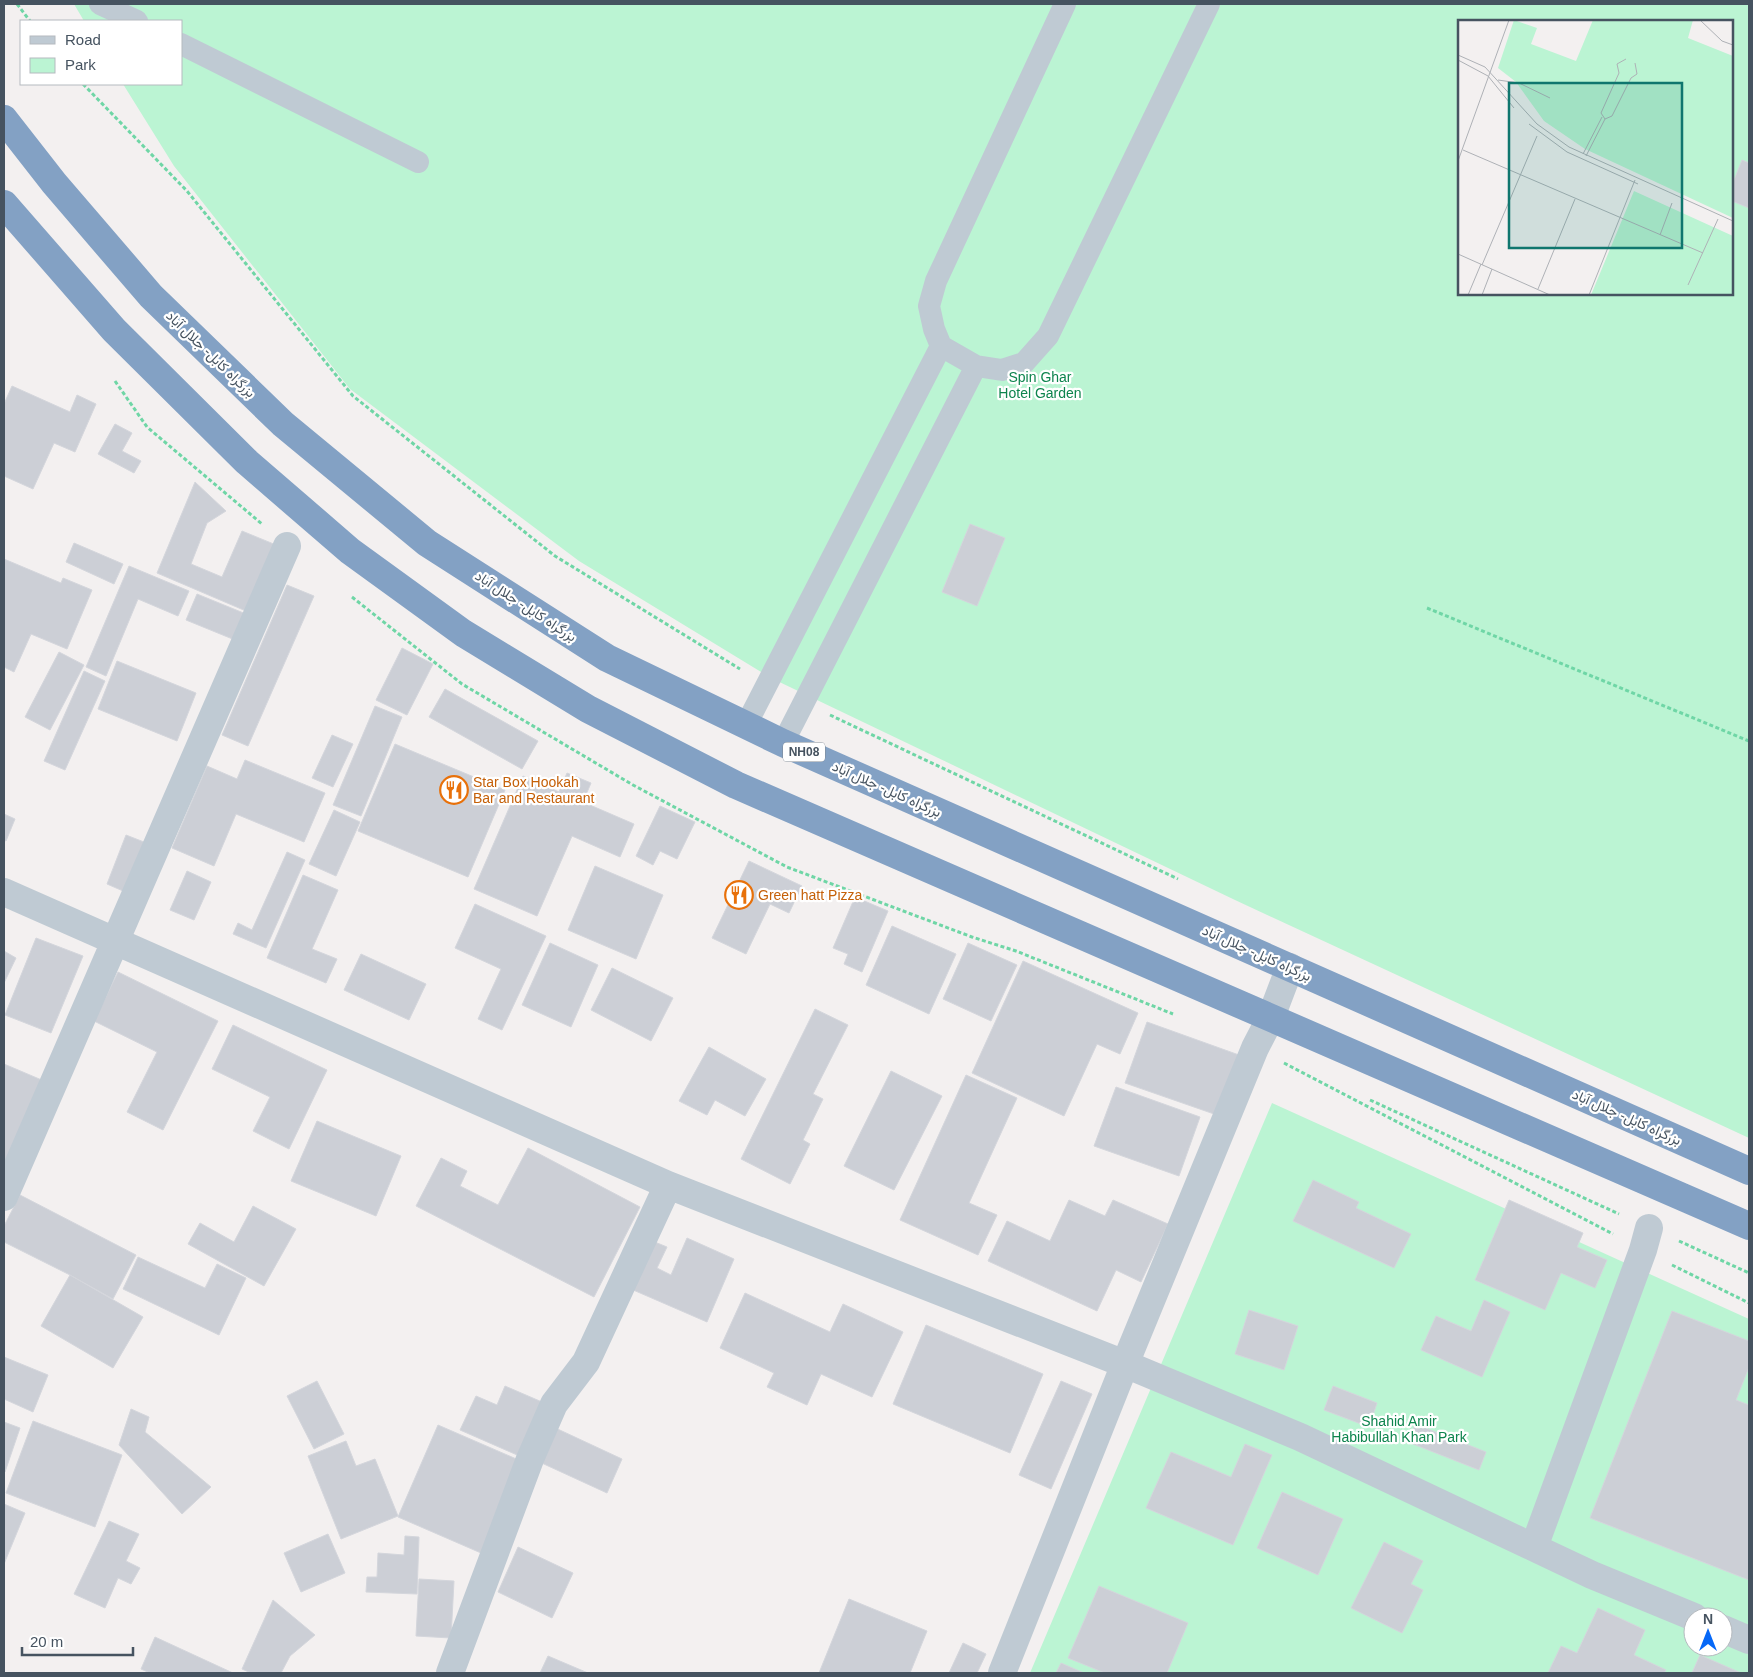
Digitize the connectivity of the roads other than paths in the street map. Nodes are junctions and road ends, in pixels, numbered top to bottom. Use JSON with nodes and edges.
{"nodes":[{"id":1,"x":100,"y":4,"type":"edge"},
{"id":2,"x":1065,"y":4,"type":"edge"},
{"id":3,"x":1209,"y":4,"type":"edge"},
{"id":4,"x":134,"y":20,"type":"edge"},
{"id":5,"x":182,"y":44,"type":"edge"},
{"id":6,"x":4,"y":119,"type":"edge"},
{"id":7,"x":418,"y":162,"type":"dead end"},
{"id":8,"x":4,"y":204,"type":"edge"},
{"id":9,"x":941,"y":346,"type":"junction"},
{"id":10,"x":976,"y":366,"type":"junction"},
{"id":11,"x":287,"y":546,"type":"dead end"},
{"id":12,"x":746,"y":725,"type":"junction"},
{"id":13,"x":783,"y":743,"type":"junction"},
{"id":14,"x":4,"y":892,"type":"edge"},
{"id":15,"x":115,"y":941,"type":"junction"},
{"id":16,"x":1290,"y":967,"type":"junction"},
{"id":17,"x":1271,"y":1017,"type":"junction"},
{"id":18,"x":1749,"y":1171,"type":"edge"},
{"id":19,"x":668,"y":1186,"type":"junction"},
{"id":20,"x":4,"y":1197,"type":"edge"},
{"id":21,"x":1749,"y":1226,"type":"edge"},
{"id":22,"x":1649,"y":1228,"type":"road end"},
{"id":23,"x":1126,"y":1364,"type":"junction"},
{"id":24,"x":1534,"y":1547,"type":"junction"},
{"id":25,"x":1683,"y":1612,"type":"edge"},
{"id":26,"x":1733,"y":1633,"type":"edge"},
{"id":27,"x":1749,"y":1640,"type":"edge"},
{"id":28,"x":450,"y":1673,"type":"edge"},
{"id":29,"x":1002,"y":1673,"type":"edge"}],
"edges":[{"from":1,"to":4,"type":"lane"},
{"from":2,"to":9,"type":"lane"},
{"from":3,"to":10,"type":"lane"},
{"from":5,"to":7,"type":"lane"},
{"from":6,"to":12,"type":"highway","name":"بزرگراه کابل- جلال آباد","number":"NH08"},
{"from":8,"to":17,"type":"highway"},
{"from":9,"to":10,"type":"lane"},
{"from":9,"to":12,"type":"lane"},
{"from":10,"to":13,"type":"lane"},
{"from":11,"to":15,"type":"street"},
{"from":12,"to":13,"type":"highway","name":"بزرگراه کابل- جلال آباد","number":"NH08"},
{"from":13,"to":16,"type":"highway","name":"بزرگراه کابل- جلال آباد","number":"NH08"},
{"from":14,"to":15,"type":"street"},
{"from":15,"to":19,"type":"street"},
{"from":15,"to":20,"type":"street"},
{"from":16,"to":17,"type":"street"},
{"from":16,"to":18,"type":"highway","name":"بزرگراه کابل- جلال آباد","number":"NH08"},
{"from":17,"to":21,"type":"highway"},
{"from":17,"to":23,"type":"street"},
{"from":19,"to":23,"type":"street"},
{"from":19,"to":28,"type":"street"},
{"from":22,"to":24,"type":"street"},
{"from":23,"to":24,"type":"street"},
{"from":23,"to":29,"type":"street"},
{"from":24,"to":25,"type":"street"},
{"from":26,"to":27,"type":"street"}]}
